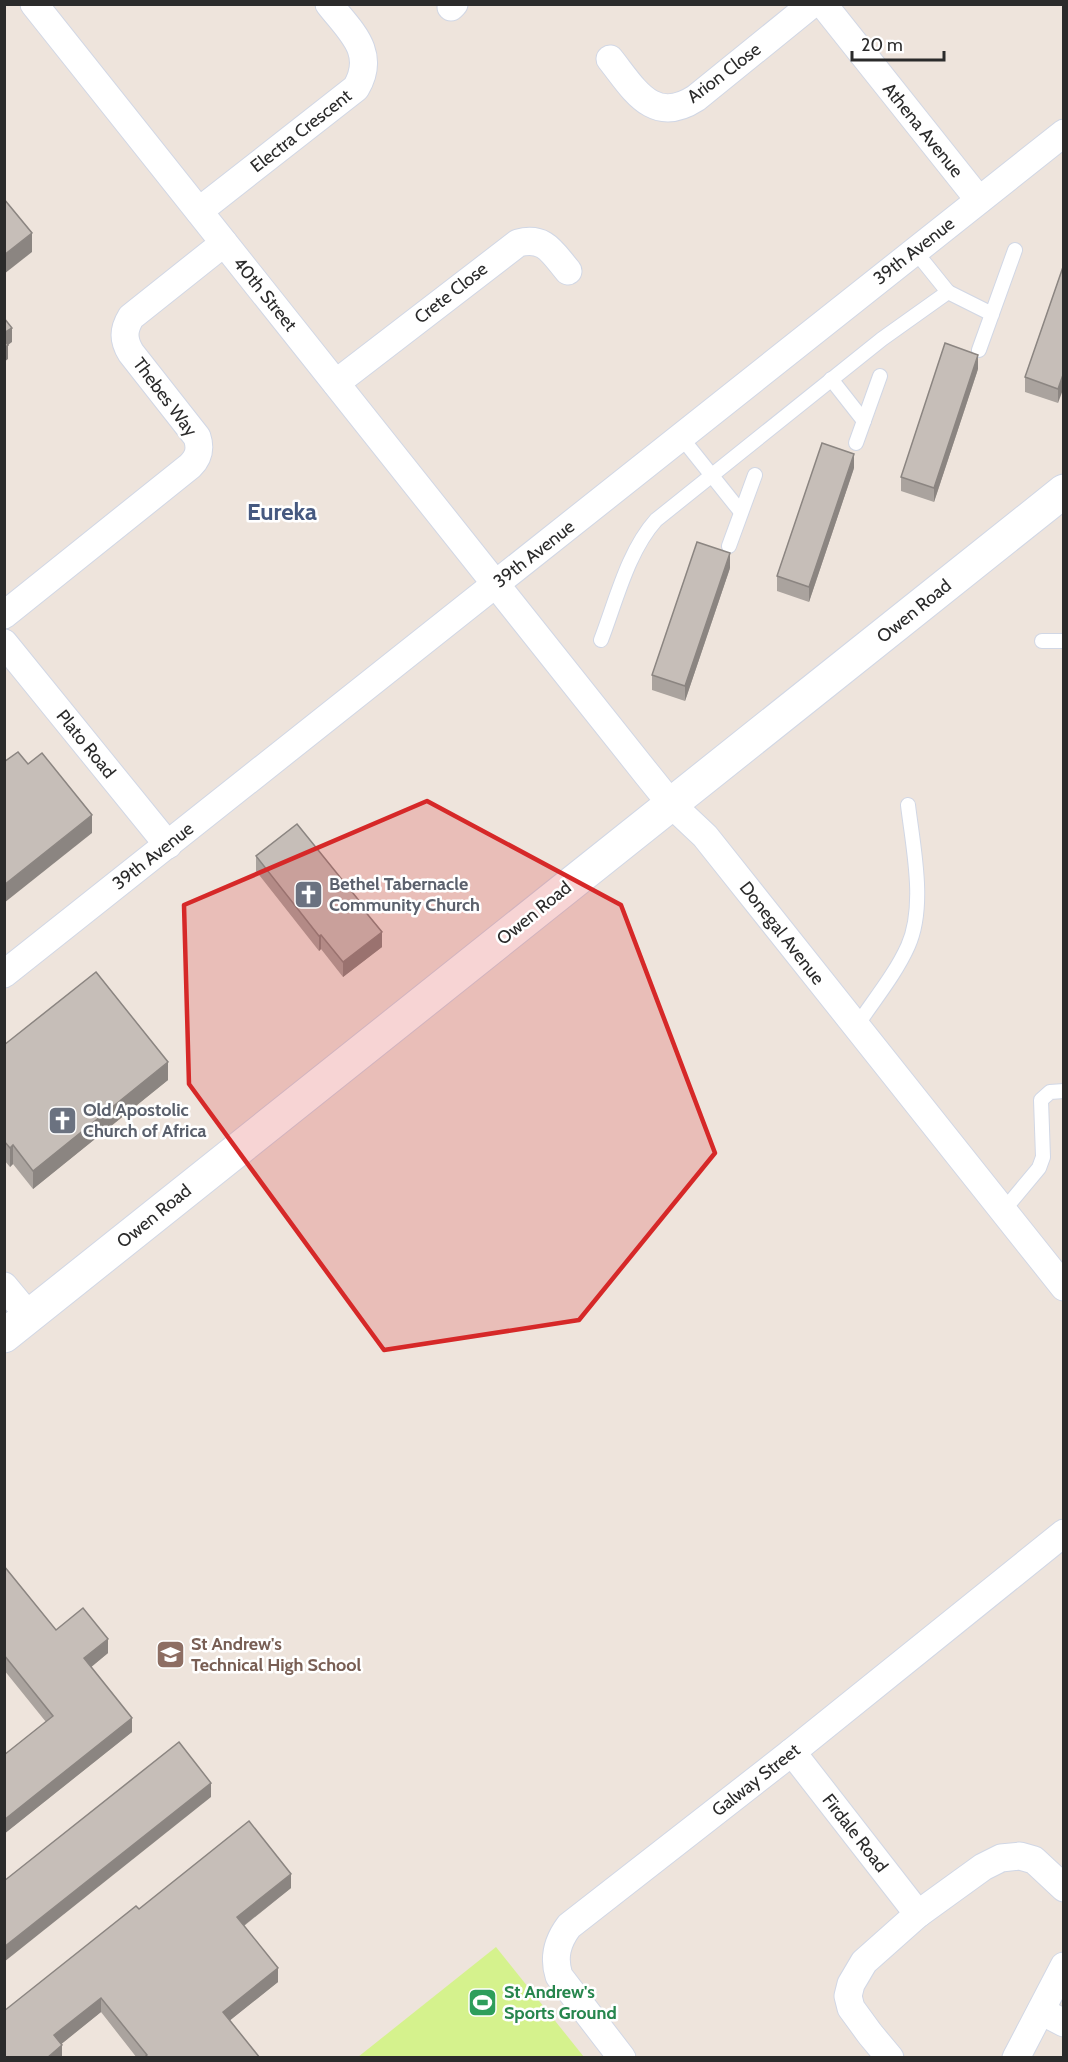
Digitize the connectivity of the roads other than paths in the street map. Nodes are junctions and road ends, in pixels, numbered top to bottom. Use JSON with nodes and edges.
{"nodes":[{"id":1,"x":34,"y":4,"type":"edge"},
{"id":2,"x":329,"y":4,"type":"edge"},
{"id":3,"x":812,"y":4,"type":"edge"},
{"id":4,"x":823,"y":4,"type":"edge"},
{"id":5,"x":610,"y":59,"type":"dead end"},
{"id":6,"x":1064,"y":133,"type":"edge"},
{"id":7,"x":979,"y":200,"type":"junction"},
{"id":8,"x":199,"y":211,"type":"junction"},
{"id":9,"x":224,"y":243,"type":"junction"},
{"id":10,"x":915,"y":250,"type":"junction"},
{"id":11,"x":1015,"y":250,"type":"dead end"},
{"id":12,"x":567,"y":271,"type":"dead end"},
{"id":13,"x":948,"y":292,"type":"junction"},
{"id":14,"x":992,"y":314,"type":"junction"},
{"id":15,"x":979,"y":350,"type":"dead end"},
{"id":16,"x":880,"y":376,"type":"dead end"},
{"id":17,"x":831,"y":379,"type":"junction"},
{"id":18,"x":336,"y":383,"type":"junction"},
{"id":19,"x":864,"y":421,"type":"junction"},
{"id":20,"x":681,"y":437,"type":"junction"},
{"id":21,"x":856,"y":443,"type":"dead end"},
{"id":22,"x":712,"y":475,"type":"junction"},
{"id":23,"x":755,"y":475,"type":"dead end"},
{"id":24,"x":1064,"y":491,"type":"edge"},
{"id":25,"x":741,"y":512,"type":"junction"},
{"id":26,"x":729,"y":546,"type":"dead end"},
{"id":27,"x":496,"y":584,"type":"junction"},
{"id":28,"x":4,"y":615,"type":"edge"},
{"id":29,"x":601,"y":639,"type":"dead end"},
{"id":30,"x":1042,"y":641,"type":"dead end"},
{"id":31,"x":1064,"y":641,"type":"edge"},
{"id":32,"x":4,"y":643,"type":"edge"},
{"id":33,"x":672,"y":804,"type":"junction"},
{"id":34,"x":908,"y":805,"type":"dead end"},
{"id":35,"x":168,"y":844,"type":"junction"},
{"id":36,"x":4,"y":974,"type":"edge"},
{"id":37,"x":856,"y":1027,"type":"junction"},
{"id":38,"x":1064,"y":1091,"type":"edge"},
{"id":39,"x":1003,"y":1211,"type":"junction"},
{"id":40,"x":4,"y":1286,"type":"edge"},
{"id":41,"x":1064,"y":1287,"type":"edge"},
{"id":42,"x":17,"y":1326,"type":"edge"},
{"id":43,"x":1064,"y":1533,"type":"edge"},
{"id":44,"x":792,"y":1752,"type":"junction"},
{"id":45,"x":1064,"y":1888,"type":"edge"},
{"id":46,"x":918,"y":1914,"type":"junction"},
{"id":47,"x":1064,"y":1966,"type":"edge"},
{"id":48,"x":1052,"y":2017,"type":"edge"},
{"id":49,"x":622,"y":2058,"type":"edge"},
{"id":50,"x":890,"y":2058,"type":"edge"},
{"id":51,"x":1016,"y":2058,"type":"edge"}],
"edges":[{"from":1,"to":8,"type":"street","name":"40th Street"},
{"from":2,"to":8,"type":"street","name":"Electra Crescent"},
{"from":3,"to":5,"type":"street","name":"Arion Close"},
{"from":4,"to":7,"type":"street","name":"Athena Avenue"},
{"from":6,"to":7,"type":"street","name":"39th Avenue"},
{"from":7,"to":10,"type":"street","name":"39th Avenue"},
{"from":8,"to":9,"type":"street","name":"40th Street"},
{"from":9,"to":18,"type":"street","name":"40th Street"},
{"from":9,"to":28,"type":"street","name":"Thebes Way"},
{"from":10,"to":13,"type":"lane"},
{"from":10,"to":20,"type":"street","name":"39th Avenue"},
{"from":11,"to":14,"type":"lane"},
{"from":12,"to":18,"type":"street","name":"Crete Close"},
{"from":13,"to":14,"type":"lane"},
{"from":13,"to":17,"type":"lane"},
{"from":14,"to":15,"type":"lane"},
{"from":16,"to":19,"type":"lane"},
{"from":17,"to":19,"type":"lane"},
{"from":17,"to":22,"type":"lane"},
{"from":18,"to":27,"type":"street","name":"40th Street"},
{"from":19,"to":21,"type":"lane"},
{"from":20,"to":22,"type":"lane"},
{"from":20,"to":27,"type":"street","name":"39th Avenue"},
{"from":22,"to":25,"type":"lane"},
{"from":22,"to":29,"type":"lane"},
{"from":23,"to":25,"type":"lane"},
{"from":24,"to":33,"type":"street","name":"Owen Road"},
{"from":25,"to":26,"type":"lane"},
{"from":27,"to":33,"type":"street","name":"Donegal Avenue"},
{"from":27,"to":35,"type":"street","name":"39th Avenue"},
{"from":30,"to":31,"type":"lane"},
{"from":32,"to":35,"type":"street","name":"Plato Road"},
{"from":33,"to":37,"type":"street","name":"Donegal Avenue"},
{"from":33,"to":42,"type":"street","name":"Owen Road"},
{"from":34,"to":37,"type":"lane"},
{"from":35,"to":36,"type":"street","name":"39th Avenue"},
{"from":37,"to":39,"type":"street","name":"Donegal Avenue"},
{"from":38,"to":39,"type":"lane"},
{"from":39,"to":41,"type":"street","name":"Donegal Avenue"},
{"from":40,"to":42,"type":"street"},
{"from":43,"to":44,"type":"street","name":"Galway Street"},
{"from":44,"to":46,"type":"street","name":"Firdale Road"},
{"from":44,"to":49,"type":"street","name":"Galway Street"},
{"from":45,"to":46,"type":"street"},
{"from":46,"to":50,"type":"street"},
{"from":47,"to":48,"type":"street"},
{"from":48,"to":51,"type":"street"}]}
